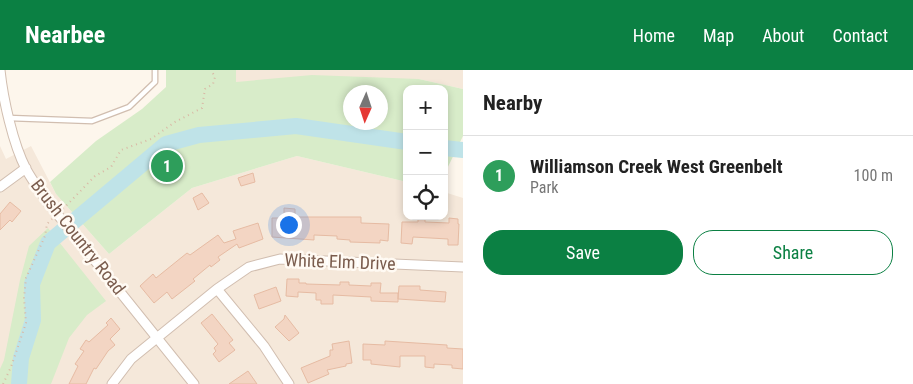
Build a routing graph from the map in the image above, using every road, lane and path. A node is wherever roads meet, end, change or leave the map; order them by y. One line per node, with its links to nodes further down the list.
1 (0, 70): 4 (street, Brush Country Road)
2 (155, 70): 4 (lane)
3 (211, 70): 7 (path)
4 (9, 118): 5 (street, Brush Country Road)
5 (26, 168): 6 (street); 11 (street, Brush Country Road, bridge)
6 (0, 187)
7 (59, 213)
8 (53, 219): 12 (path)
9 (463, 267): 10 (street, White Elm Drive)
10 (217, 289): 11 (street, White Elm Drive); 15 (street)
11 (157, 337): 13 (street, White Elm Drive); 14 (street, Brush Country Road)
12 (3, 384)
13 (112, 384)
14 (194, 384)
15 (289, 384)

